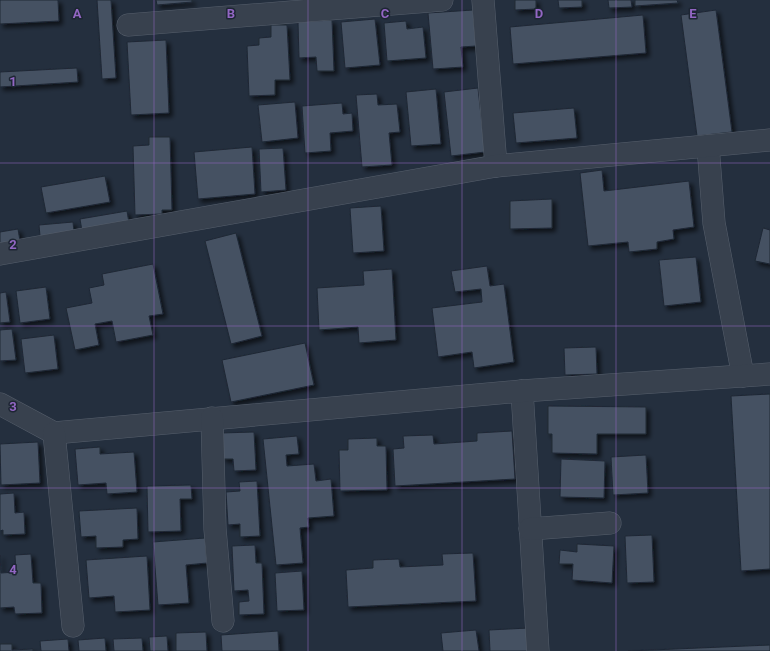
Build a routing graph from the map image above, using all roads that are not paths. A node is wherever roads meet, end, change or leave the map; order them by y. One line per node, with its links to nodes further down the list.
1 (442, 0): 3 (street)
2 (483, 0): 6 (street)
3 (128, 26)
4 (770, 140): 5 (street)
5 (708, 146): 6 (street); 9 (street)
6 (496, 166): 7 (street)
7 (0, 254)
8 (770, 374): 9 (street)
9 (743, 376): 10 (street)
10 (522, 391): 12 (street); 15 (street)
11 (0, 404): 13 (street)
12 (212, 418): 13 (street); 16 (street)
13 (54, 433): 17 (street)
14 (610, 524): 15 (street)
15 (530, 529): 18 (street)
16 (223, 621)
17 (73, 626)
18 (538, 651)

